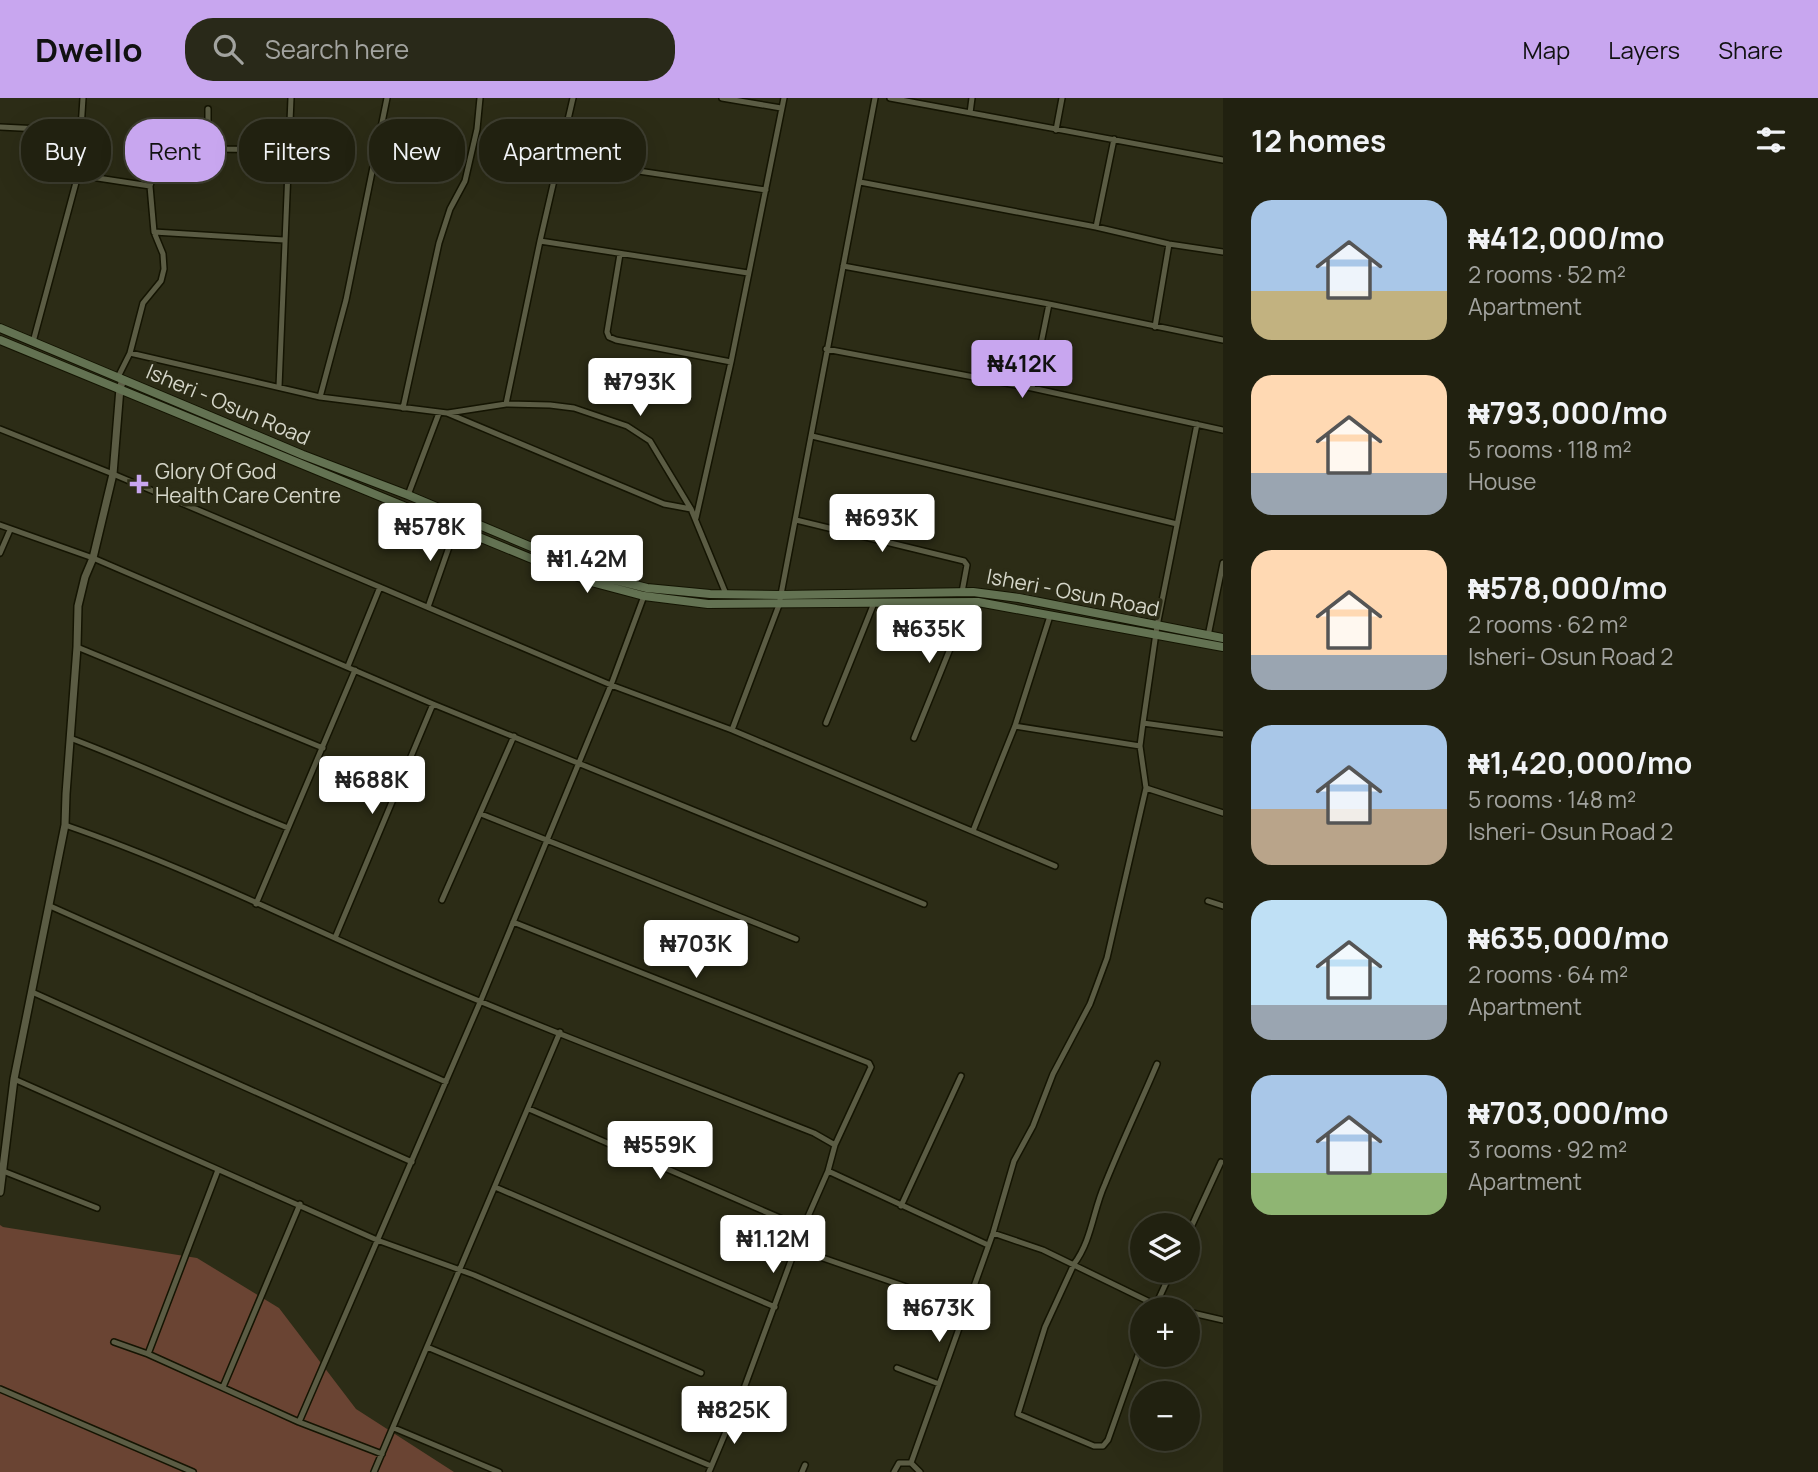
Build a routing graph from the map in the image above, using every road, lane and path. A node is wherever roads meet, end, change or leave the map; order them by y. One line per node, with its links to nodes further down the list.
1 (83, 98): 15 (street)
2 (291, 98): 16 (street)
3 (387, 98): 54 (street)
4 (480, 98): 56 (street)
5 (573, 98): 17 (street)
6 (722, 98): 12 (street)
7 (784, 98): 12 (street)
8 (875, 98): 30 (street)
9 (890, 98): 14 (street)
10 (972, 98): 14 (street)
11 (1062, 98): 20 (street)
12 (781, 108): 32 (street)
13 (208, 109): 22 (street)
14 (970, 113): 20 (street)
15 (82, 119)
16 (289, 119)
17 (568, 119)
18 (0, 127): 19 (street)
19 (21, 128)
20 (1056, 130): 21 (street)
21 (1114, 139): 23 (street); 33 (street)
22 (239, 149)
23 (1223, 160)
24 (646, 172): 32 (street)
25 (111, 180): 31 (street)
26 (76, 182): 47 (street)
27 (151, 182): 31 (street)
28 (286, 182): 35 (street)
29 (553, 182): 36 (street)
30 (860, 182): 33 (street); 40 (street)
31 (150, 186): 34 (street)
32 (766, 190): 41 (street)
33 (1096, 227): 37 (street)
34 (154, 232): 35 (street); 49 (street)
35 (284, 240): 52 (street)
36 (540, 241): 39 (street); 55 (street)
37 (1169, 244): 38 (street); 43 (street)
38 (1223, 252)
39 (620, 254): 41 (street); 50 (street)
40 (842, 266): 42 (street); 48 (street)
41 (748, 273): 50 (street)
42 (1049, 304): 43 (street); 53 (street)
43 (1155, 327): 46 (street)
44 (0, 328): 47 (main road, Isheri - Osun Road)
45 (0, 340): 51 (main road)
46 (1223, 340)
47 (33, 342): 51 (main road, Isheri - Osun Road)
48 (826, 349): 53 (street); 62 (street)
49 (130, 353): 51 (street); 52 (street)
50 (731, 362): 66 (street)
51 (120, 381): 63 (street); 64 (main road, Isheri - Osun Road); 70 (main road)
52 (279, 387): 54 (street)
53 (1032, 388): 59 (street)
54 (320, 397): 56 (street)
55 (506, 404): 58 (street); 65 (street)
56 (403, 408): 57 (street)
57 (439, 412): 58 (street); 64 (street)
58 (447, 413): 65 (street)
59 (1197, 424): 61 (street); 68 (street)
60 (0, 429): 63 (street)
61 (1223, 430)
62 (811, 436): 67 (street); 68 (street)
63 (113, 474): 73 (street); 75 (street)
64 (408, 495): 77 (main road, Isheri - Osun Road)
65 (691, 509): 66 (street)
66 (696, 518): 77 (street)
67 (796, 520): 76 (street); 78 (street)
68 (1177, 524): 85 (street)
69 (0, 525): 71 (street)
70 (456, 527): 79 (main road); 83 (street)
71 (10, 530): 72 (street); 73 (street)
72 (0, 553)
73 (93, 558): 88 (street); 90 (street)
74 (1223, 563): 86 (street)
75 (380, 587): 83 (street); 90 (street)
76 (962, 592): 78 (main road, Isheri - Osun Road); 85 (main road, Isheri - Osun Road)
77 (726, 594): 78 (main road, Isheri - Osun Road)
78 (781, 595): 82 (street)
79 (645, 596): 82 (main road); 92 (street)
80 (969, 602): 81 (main road); 84 (main road); 101 (street)
81 (874, 603): 82 (main road); 94 (street)
82 (779, 605): 97 (street)
83 (428, 607): 92 (street)
84 (1050, 616): 85 (main road); 96 (street)
85 (1157, 630): 86 (main road, Isheri - Osun Road); 89 (main road); 95 (street)
86 (1208, 636): 87 (main road, Isheri - Osun Road)
87 (1223, 638)
88 (77, 647): 100 (street); 103 (street)
89 (1223, 647)
90 (348, 666): 91 (street)
91 (355, 670): 93 (street); 103 (street)
92 (611, 685): 97 (street); 104 (street)
93 (433, 704): 99 (street); 120 (street)
94 (826, 723)
95 (1143, 723): 98 (street); 102 (street)
96 (1015, 726): 102 (street); 110 (street)
97 (732, 730): 110 (street)
98 (1223, 734)
99 (514, 736): 104 (street); 107 (street)
100 (70, 738): 108 (street); 109 (street)
101 (914, 738)
102 (1140, 746): 105 (street)
103 (323, 748): 109 (street)
104 (579, 762): 111 (street); 116 (street)
105 (1146, 788): 106 (street); 143 (street)
106 (1223, 813)
107 (481, 814): 111 (street); 113 (street)
108 (65, 825): 115 (street); 117 (street)
109 (288, 828): 115 (street)
110 (973, 831): 112 (street)
111 (547, 841): 119 (street); 121 (street)
112 (1055, 866)
113 (442, 900)
114 (1208, 901): 118 (street)
115 (256, 904): 120 (street)
116 (924, 904)
117 (50, 906): 122 (street); 128 (street)
118 (1223, 906)
119 (513, 922): 123 (street); 130 (street)
120 (335, 938): 123 (street)
121 (796, 939)
122 (32, 992): 127 (street); 131 (street)
123 (481, 1000): 124 (street); 128 (street)
124 (560, 1032): 129 (street); 130 (street)
125 (1157, 1064): 147 (street)
126 (961, 1076): 139 (street)
127 (14, 1079): 133 (street); 134 (street)
128 (446, 1082): 131 (street)
129 (529, 1109): 136 (street); 142 (street)
130 (835, 1145): 135 (street)
131 (412, 1162): 144 (street)
132 (1221, 1162): 141 (street)
133 (218, 1170): 138 (street); 156 (street)
134 (3, 1171): 137 (street); 140 (street)
135 (828, 1171): 139 (street); 142 (street)
136 (495, 1187): 148 (street); 150 (street)
137 (0, 1192)
138 (300, 1204): 144 (street); 161 (street)
139 (901, 1206): 145 (street)
140 (97, 1208)
141 (1198, 1213)
142 (803, 1228): 146 (street)
143 (993, 1233): 145 (street); 147 (street)
144 (377, 1240): 148 (street); 163 (street)
145 (988, 1245): 151 (street)
146 (797, 1249): 150 (street); 151 (street)
147 (1074, 1264): 149 (street); 157 (street)
148 (460, 1270): 155 (street); 159 (street)
149 (1136, 1297)
150 (775, 1307): 168 (street)
151 (967, 1308): 160 (street)
152 (1200, 1315): 153 (street)
153 (1223, 1320)
154 (114, 1342): 156 (street)
155 (428, 1347): 164 (street); 168 (street)
156 (148, 1354): 161 (street)
157 (1134, 1367)
158 (898, 1368): 160 (street)
159 (701, 1373)
160 (939, 1384): 166 (street)
161 (223, 1387): 163 (street)
162 (0, 1390): 169 (street)
163 (299, 1422): 165 (street)
164 (394, 1428): 165 (street); 171 (street)
165 (382, 1454): 170 (street)
166 (911, 1463): 173 (street); 174 (street)
167 (806, 1465): 172 (street)
168 (710, 1469)
169 (193, 1472)
170 (374, 1472)
171 (499, 1472)
172 (802, 1472)
173 (894, 1472)
174 (920, 1472)

